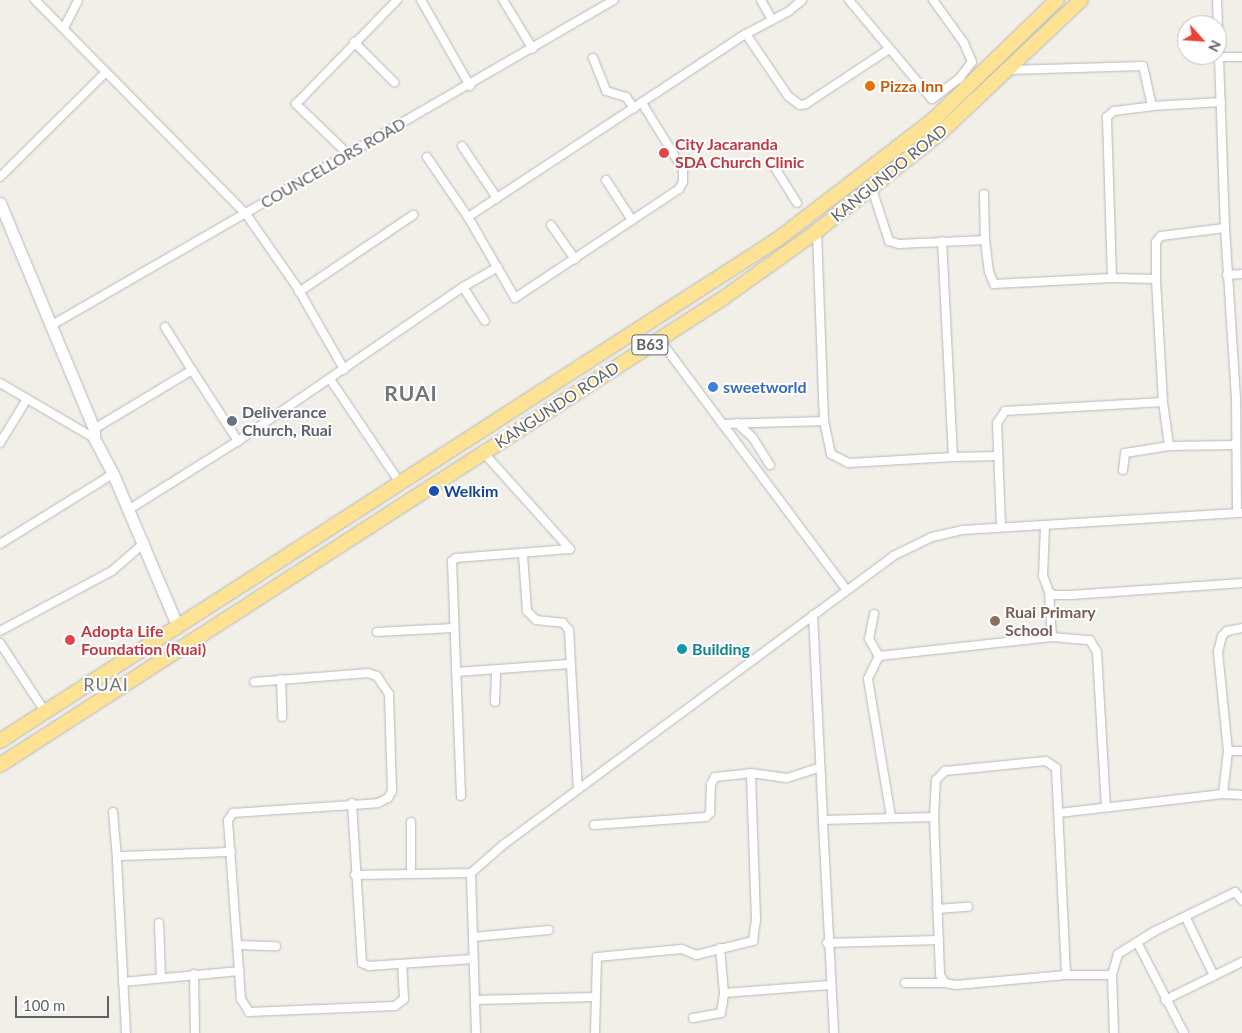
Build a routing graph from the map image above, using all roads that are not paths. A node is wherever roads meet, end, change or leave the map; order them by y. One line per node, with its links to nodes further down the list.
1 (35, 0): 16 (street)
2 (78, 0): 16 (street)
3 (397, 0): 19 (street)
4 (421, 0): 32 (street)
5 (503, 0): 21 (street)
6 (614, 0): 21 (street, COUNCELLORS ROAD)
7 (761, 0): 15 (street)
8 (802, 0): 15 (street)
9 (849, 0): 22 (street)
10 (1057, 0): 18 (highway, KANGUNDO ROAD / B63)
11 (1080, 0): 20 (highway, KANGUNDO ROAD / B63)
12 (1217, 0): 14 (street)
13 (936, 1): 26 (street)
14 (1218, 15)
15 (772, 20): 17 (street)
16 (64, 28): 29 (street)
17 (746, 34): 22 (street); 35 (street)
18 (1022, 37): 20 (highway); 30 (highway, KANGUNDO ROAD / B63)
19 (354, 42): 31 (street); 42 (street)
20 (1034, 46): 28 (highway, KANGUNDO ROAD / B63)
21 (533, 49): 32 (street, COUNCELLORS ROAD)
22 (889, 49): 26 (street)
23 (1242, 57): 25 (street)
24 (593, 58): 38 (street)
25 (1227, 58)
26 (972, 62): 30 (street)
27 (1220, 65): 34 (street)
28 (1010, 70): 36 (highway, KANGUNDO ROAD / B63); 37 (street)
29 (105, 73): 45 (street); 52 (street)
30 (983, 73): 33 (highway, KANGUNDO ROAD / B63)
31 (394, 82)
32 (470, 86): 42 (street, COUNCELLORS ROAD)
33 (962, 93): 36 (highway); 39 (highway, KANGUNDO ROAD / B63)
34 (1221, 102): 37 (street); 57 (street)
35 (642, 103): 38 (street); 55 (street)
36 (972, 106): 40 (highway, KANGUNDO ROAD / B63)
37 (1152, 106): 65 (street)
38 (634, 108): 49 (street)
39 (932, 121): 40 (highway); 107 (highway, KANGUNDO ROAD / B63)
40 (942, 132): 47 (highway, KANGUNDO ROAD / B63)
41 (462, 146): 49 (street)
42 (349, 155): 52 (street, COUNCELLORS ROAD)
43 (427, 157): 54 (street)
44 (772, 164): 51 (street)
45 (0, 177)
46 (606, 180): 55 (street)
47 (872, 189): 58 (highway, KANGUNDO ROAD / B63); 60 (street)
48 (984, 194): 59 (street)
49 (497, 198): 54 (street)
50 (0, 203): 70 (street)
51 (796, 203)
52 (246, 214): 68 (street); 70 (street, COUNCELLORS ROAD)
53 (413, 215): 68 (street)
54 (468, 217): 62 (street)
55 (632, 220): 61 (street)
56 (551, 225): 61 (street)
57 (1224, 228): 64 (street); 66 (street)
58 (817, 231): 72 (highway, KANGUNDO ROAD / B63); 80 (street)
59 (985, 240): 60 (street); 65 (street)
60 (942, 241): 90 (street)
61 (575, 259): 62 (street)
62 (498, 267): 67 (street)
63 (1242, 274): 64 (street)
64 (1227, 275): 77 (street)
65 (1112, 278): 66 (street)
66 (1156, 279): 79 (street)
67 (463, 287): 69 (street); 74 (street)
68 (299, 292): 74 (street)
69 (485, 321)
70 (52, 325): 83 (street)
71 (165, 327): 73 (street)
72 (659, 339): 82 (street); 88 (highway, KANGUNDO ROAD / B63)
73 (192, 370): 83 (street); 84 (street)
74 (344, 370): 75 (street)
75 (330, 379): 84 (street); 94 (street)
76 (0, 383): 78 (street)
77 (1239, 398): 86 (street)
78 (27, 399): 83 (street); 85 (street)
79 (1163, 402): 87 (street); 89 (street)
80 (824, 421): 81 (street); 90 (street)
81 (736, 423): 82 (street); 91 (street)
82 (722, 424): 103 (street)
83 (94, 434): 93 (street)
84 (238, 441): 95 (street)
85 (0, 443)
86 (1236, 445): 87 (street); 96 (street)
87 (1169, 446): 92 (street)
88 (483, 452): 101 (street); 126 (highway, KANGUNDO ROAD / B63)
89 (998, 456): 90 (street); 98 (street)
90 (953, 457)
91 (770, 465)
92 (1123, 470)
93 (114, 474): 95 (street); 100 (street)
94 (396, 477)
95 (128, 510): 99 (street)
96 (1240, 513): 97 (street)
97 (1045, 525): 98 (street); 104 (street)
98 (1002, 526): 103 (street)
99 (144, 543): 107 (street); 110 (street)
100 (0, 544)
101 (523, 555): 108 (street); 115 (street)
102 (1242, 583): 104 (street)
103 (845, 588): 106 (street)
104 (1049, 592): 112 (street)
105 (874, 614): 114 (street)
106 (813, 615): 127 (street); 129 (street)
107 (178, 627): 121 (highway, KANGUNDO ROAD / B63)
108 (453, 628): 111 (street); 117 (street)
109 (1242, 628): 124 (street)
110 (0, 631)
111 (378, 632)
112 (1052, 637): 114 (street); 134 (street)
113 (0, 643): 121 (street)
114 (879, 656): 137 (street)
115 (570, 664): 116 (street); 129 (street)
116 (496, 670): 117 (street); 120 (street)
117 (456, 672): 131 (street)
118 (281, 680): 119 (street); 122 (street); 133 (street)
119 (254, 682)
120 (496, 702)
121 (46, 713): 123 (highway, KANGUNDO ROAD / B63)
122 (282, 717)
123 (0, 741)
124 (1228, 751): 125 (street); 130 (street)
125 (1242, 751)
126 (0, 765)
127 (820, 767): 128 (street); 139 (street)
128 (751, 773): 141 (street); 159 (street)
129 (578, 789): 144 (street)
130 (1223, 794): 132 (street); 134 (street)
131 (461, 796)
132 (1242, 796)
133 (352, 803): 142 (street); 146 (street)
134 (1106, 806): 136 (street)
135 (113, 812): 143 (street)
136 (1059, 813): 138 (street); 165 (street)
137 (891, 817): 138 (street); 139 (street)
138 (934, 817): 149 (street)
139 (823, 820): 156 (street)
140 (411, 822): 145 (street)
141 (594, 825)
142 (231, 852): 143 (street); 157 (street)
143 (117, 859): 169 (street)
144 (471, 873): 145 (street); 153 (street)
145 (411, 874): 146 (street)
146 (355, 875): 162 (street)
147 (1242, 900): 150 (street)
148 (968, 907): 149 (street)
149 (937, 909): 154 (street)
150 (1186, 918): 155 (street); 168 (street)
151 (159, 923): 167 (street)
152 (549, 930): 153 (street)
153 (473, 937): 160 (street)
154 (938, 940): 156 (street); 170 (street)
155 (1137, 942): 166 (street); 176 (street)
156 (827, 944): 172 (street)
157 (238, 945): 158 (street); 163 (street)
158 (276, 946)
159 (720, 948): 173 (street); 174 (street)
160 (473, 959): 162 (street); 175 (street)
161 (1242, 962): 168 (street)
162 (402, 964): 163 (street)
163 (239, 971): 164 (street)
164 (194, 974): 167 (street); 179 (street)
165 (1066, 975): 166 (street); 170 (street)
166 (1112, 975): 183 (street)
167 (161, 976): 169 (street)
168 (1214, 976): 176 (street)
169 (123, 982): 178 (street)
170 (945, 982): 171 (street)
171 (905, 983)
172 (830, 985): 173 (street); 182 (street)
173 (724, 993): 177 (street)
174 (594, 998): 175 (street); 181 (street)
175 (476, 1000): 180 (street)
176 (1165, 1000): 184 (street)
177 (693, 1018)
178 (126, 1033)
179 (195, 1033)
180 (476, 1033)
181 (594, 1033)
182 (834, 1033)
183 (1114, 1033)
184 (1184, 1033)

